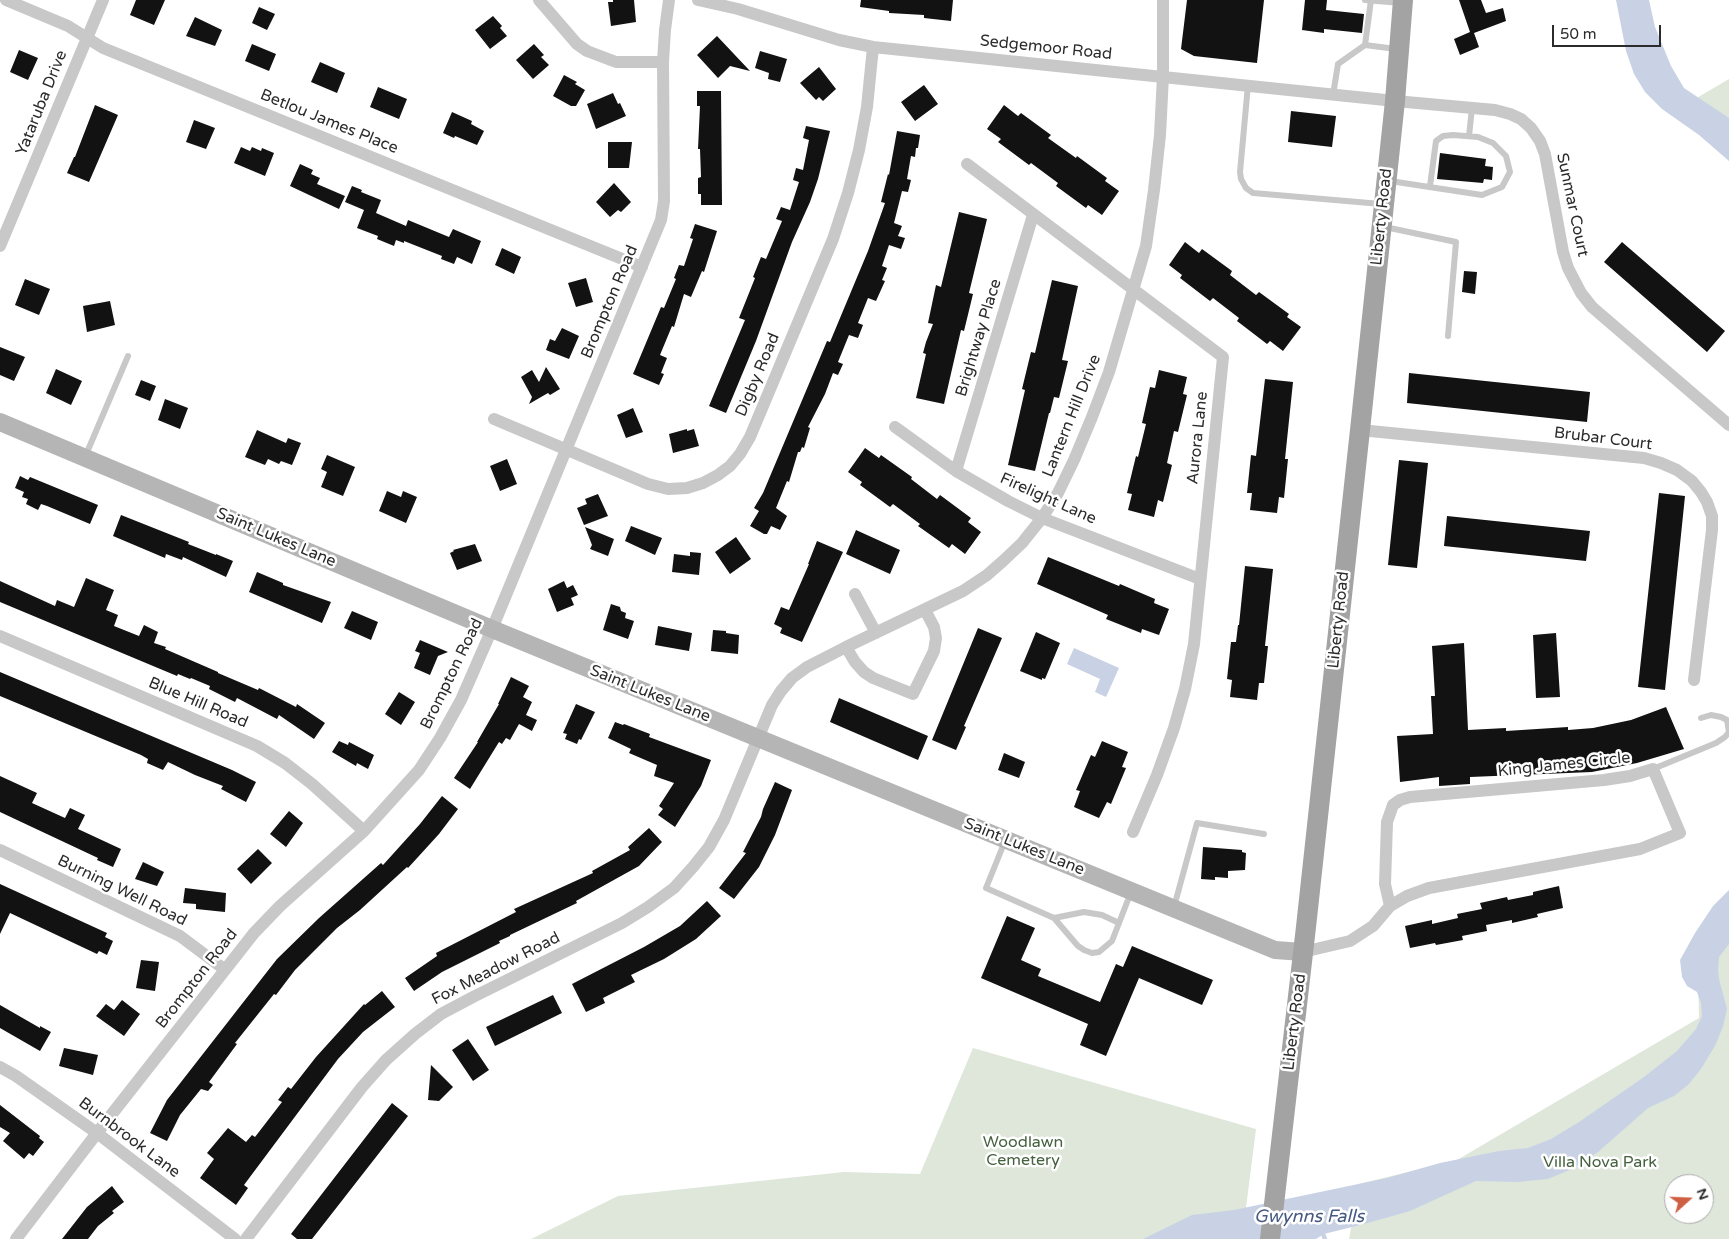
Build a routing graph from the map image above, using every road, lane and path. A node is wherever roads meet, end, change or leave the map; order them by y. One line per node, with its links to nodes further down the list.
1 (6, 0): 10 (street, Betlou James Place)
2 (102, 0): 10 (street, Yataruba Drive)
3 (539, 0): 14 (street)
4 (669, 0): 14 (street, Brompton Road)
5 (698, 0): 12 (street, Sedgemoor Road)
6 (1163, 0): 15 (street, Lantern Hill Drive)
7 (1365, 0): 8 (lane)
8 (1371, 0): 9 (lane); 11 (lane)
9 (1403, 1): 13 (main road, Liberty Road)
10 (87, 38): 26 (street, Yataruba Drive); 29 (street, Betlou James Place)
11 (1365, 45): 13 (lane); 17 (lane)
12 (873, 47): 15 (street, Sedgemoor Road); 38 (street, Digby Road)
13 (1399, 50): 18 (main road, Liberty Road)
14 (664, 62): 29 (street, Brompton Road)
15 (1163, 76): 16 (street, Sedgemoor Road); 30 (street, Lantern Hill Drive)
16 (1248, 85): 17 (street, Sedgemoor Road); 24 (lane)
17 (1333, 95): 18 (street, Sedgemoor Road)
18 (1395, 101): 19 (street, Sunmar Court); 22 (main road, Liberty Road)
19 (1472, 108): 20 (lane); 35 (street, Sunmar Court)
20 (1469, 136): 23 (lane); 23 (lane)
21 (967, 164): 25 (street, Aurora Lane)
22 (1386, 180): 23 (lane); 24 (main road, Liberty Road)
23 (1430, 186)
24 (1384, 205): 27 (main road, Liberty Road)
25 (1033, 215): 30 (street, Aurora Lane); 40 (street, Brightway Place)
26 (6, 217): 28 (street, Yataruba Drive)
27 (1381, 226): 31 (lane); 37 (main road, Liberty Road)
28 (0, 246)
29 (642, 266): 38 (street, Brompton Road)
30 (1134, 290): 41 (street, Lantern Hill Drive); 42 (street, Aurora Lane)
31 (1448, 336)
32 (128, 356): 39 (lane)
33 (494, 419): 38 (street, Digby Road)
34 (0, 422): 39 (street, Saint Lukes Lane)
35 (1729, 425)
36 (895, 427): 40 (street, Firelight Lane)
37 (1360, 430): 49 (street, Brubar Court); 63 (main road, Liberty Road)
38 (565, 450): 45 (street, Brompton Road)
39 (85, 458): 45 (street, Saint Lukes Lane)
40 (956, 471): 41 (street, Firelight Lane)
41 (1042, 518): 42 (street, Firelight Lane); 44 (street, Lantern Hill Drive)
42 (1200, 579): 54 (street, Aurora Lane)
43 (855, 594): 46 (street)
44 (925, 610): 46 (street, Lantern Hill Drive); 48 (street)
45 (492, 630): 51 (street, Saint Lukes Lane); 53 (street, Brompton Road)
46 (876, 633): 48 (street, Lantern Hill Drive)
47 (0, 636): 53 (street, Blue Hill Road)
48 (846, 647): 51 (street, Lantern Hill Drive)
49 (1694, 680)
50 (1701, 718): 52 (lane)
51 (757, 738): 56 (street, Saint Lukes Lane); 69 (street, Fox Meadow Road)
52 (1653, 769): 59 (street, King James Circle); 59 (street, King James Circle)
53 (364, 831): 64 (street, Brompton Road)
54 (1133, 832)
55 (1264, 834): 60 (lane)
56 (1005, 840): 58 (street, Saint Lukes Lane); 61 (lane)
57 (0, 850): 64 (street, Burning Well Road)
58 (1131, 891): 60 (street, Saint Lukes Lane); 62 (lane)
59 (1390, 906): 63 (street, King James Circle)
60 (1174, 908): 63 (street, Saint Lukes Lane)
61 (1054, 918): 62 (lane); 62 (lane)
62 (1119, 924)
63 (1304, 952): 70 (main road, Liberty Road)
64 (224, 969): 66 (street, Brompton Road)
65 (0, 1067): 66 (street, Burnbrook Lane)
66 (97, 1133): 67 (street, Brompton Road); 68 (street, Burnbrook Lane)
67 (16, 1239)
68 (236, 1239)
69 (246, 1239)
70 (1270, 1239)

